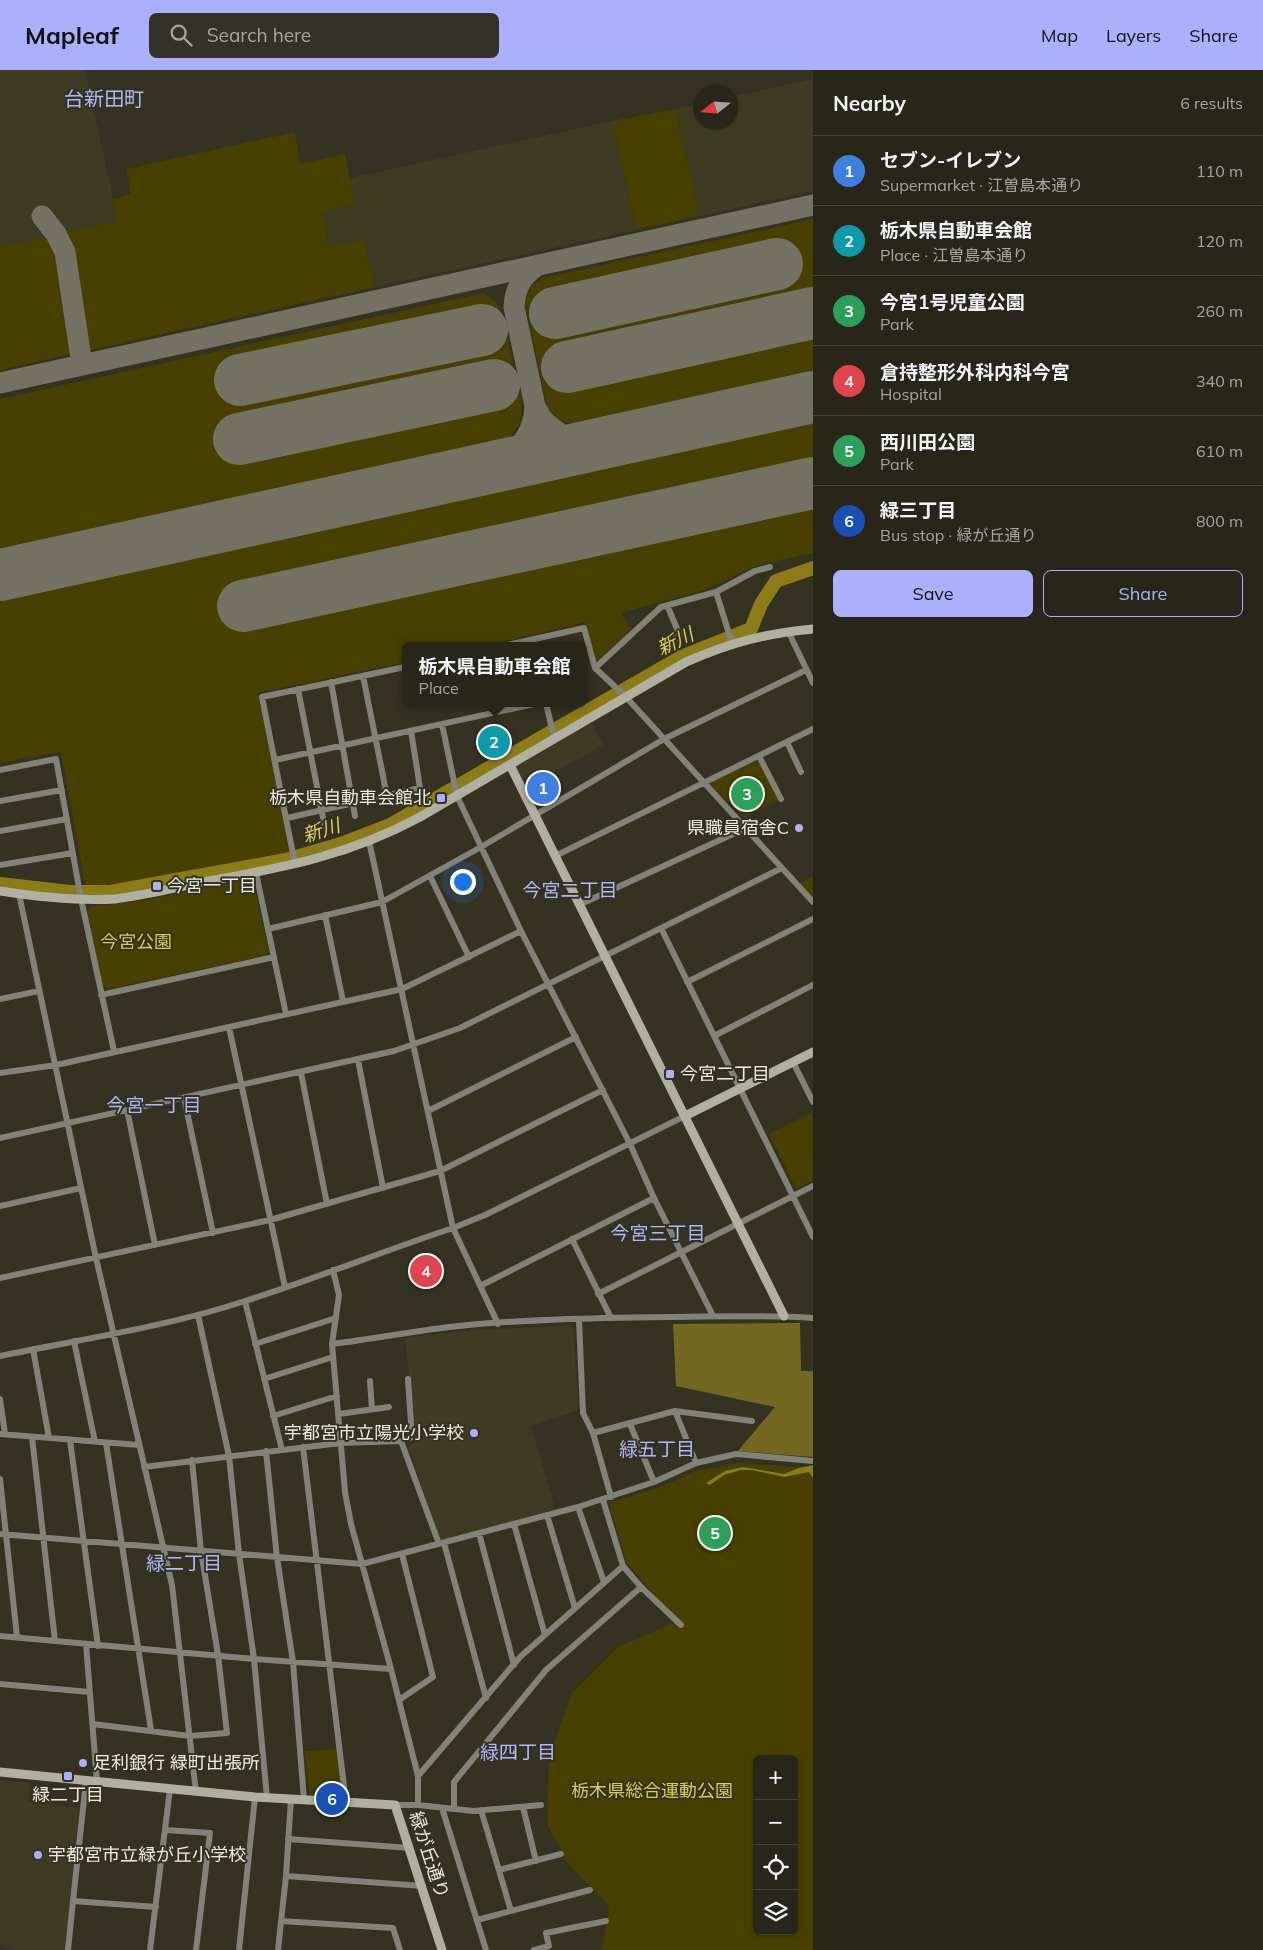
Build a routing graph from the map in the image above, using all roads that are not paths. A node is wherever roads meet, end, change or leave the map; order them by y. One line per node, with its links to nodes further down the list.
1 (770, 566): 2 (street)
2 (716, 592): 3 (street); 8 (street)
3 (667, 605): 6 (street); 10 (street)
4 (813, 629): 5 (street)
5 (788, 631): 8 (street); 11 (street)
6 (670, 641)
7 (536, 642): 10 (street)
8 (732, 643): 16 (street)
9 (402, 668): 12 (street)
10 (595, 668): 16 (street)
11 (806, 670): 14 (street); 24 (street)
12 (363, 676): 13 (street); 23 (street)
13 (331, 682): 15 (street); 26 (street)
14 (813, 683)
15 (298, 689): 27 (street); 29 (street)
16 (625, 696): 22 (street); 24 (street)
17 (521, 707): 19 (street)
18 (547, 707): 22 (street)
19 (442, 724): 20 (street); 36 (street)
20 (411, 731): 23 (street); 35 (street)
21 (812, 731): 25 (street)
22 (557, 737): 30 (street)
23 (376, 738): 26 (street); 35 (street)
24 (664, 739): 33 (street); 41 (street)
25 (787, 742): 28 (street); 32 (street)
26 (342, 746): 27 (street); 39 (street)
27 (310, 753): 29 (street); 40 (street)
28 (759, 756): 33 (street); 37 (street)
29 (276, 760): 43 (street)
30 (510, 765): 36 (street); 41 (street)
31 (0, 770): 34 (street)
32 (801, 772)
33 (703, 783): 46 (street); 51 (street)
34 (62, 790): 38 (street); 44 (street)
35 (387, 796): 39 (street)
36 (457, 796): 48 (street); 49 (street)
37 (781, 799)
38 (0, 801)
39 (353, 803): 40 (street); 42 (street)
40 (321, 810): 43 (street); 45 (street)
41 (535, 814): 49 (street); 51 (street)
42 (355, 816)
43 (287, 818): 52 (street)
44 (66, 819): 47 (street); 50 (street)
45 (325, 828)
46 (746, 828): 54 (street); 62 (street)
47 (0, 831)
48 (369, 841): 52 (street); 60 (street)
49 (481, 847): 56 (street); 67 (street)
50 (73, 853): 53 (street); 59 (street)
51 (555, 856): 62 (street)
52 (296, 864): 55 (street)
53 (0, 866)
54 (782, 868): 61 (street); 65 (street)
55 (256, 873): 59 (street); 66 (street)
56 (430, 876): 60 (street); 70 (street)
57 (0, 891): 58 (street)
58 (18, 894): 59 (street); 75 (street)
59 (81, 899): 76 (street)
60 (382, 902): 63 (street); 74 (street)
61 (813, 902)
62 (579, 905): 68 (street)
63 (324, 916): 66 (street); 78 (street)
64 (813, 919): 71 (street)
65 (661, 928): 68 (street); 71 (street)
66 (268, 929): 69 (street)
67 (521, 931): 70 (street); 72 (street)
68 (604, 956): 72 (street); 98 (street)
69 (274, 957): 76 (street); 79 (street)
70 (469, 957): 74 (street)
71 (687, 982): 81 (street)
72 (548, 984): 82 (street); 83 (street)
73 (813, 985): 81 (street)
74 (402, 989): 78 (street); 83 (street)
75 (39, 991): 77 (street); 88 (street)
76 (101, 995): 84 (street)
77 (0, 999)
78 (343, 1001): 79 (street)
79 (286, 1014): 80 (street)
80 (229, 1027): 84 (street); 91 (street)
81 (714, 1036): 92 (street)
82 (576, 1038): 93 (street); 97 (street)
83 (413, 1046): 86 (street); 97 (street)
84 (114, 1051): 88 (street)
85 (813, 1052): 87 (street)
86 (358, 1060): 90 (street); 105 (street)
87 (793, 1062): 92 (street); 95 (street)
88 (56, 1065): 89 (street); 99 (street)
89 (0, 1073)
90 (301, 1073): 91 (street); 108 (street)
91 (241, 1086): 94 (street); 110 (street)
92 (740, 1089): 98 (street); 106 (street)
93 (603, 1090): 101 (street); 102 (street)
94 (184, 1098): 96 (street); 113 (street)
95 (813, 1102)
96 (127, 1110): 99 (street); 116 (street)
97 (428, 1111): 102 (street)
98 (685, 1116): 101 (street); 111 (street)
99 (67, 1122): 100 (street); 104 (street)
100 (0, 1138)
101 (630, 1144): 107 (street); 112 (street)
102 (440, 1171): 105 (street); 112 (street)
103 (813, 1186): 106 (street)
104 (81, 1188): 109 (street); 118 (street)
105 (382, 1188): 108 (street)
106 (793, 1196): 111 (street); 114 (street)
107 (654, 1198): 115 (street); 117 (street)
108 (327, 1204): 110 (street)
109 (0, 1206)
110 (270, 1220): 113 (street); 122 (street)
111 (738, 1222): 117 (street); 127 (street)
112 (453, 1228): 119 (street); 121 (street)
113 (214, 1233): 116 (street)
114 (813, 1237)
115 (572, 1239): 121 (street); 123 (street)
116 (155, 1245): 118 (street)
117 (681, 1252): 123 (street); 126 (street)
118 (96, 1258): 120 (street); 133 (street)
119 (333, 1270): 122 (street); 128 (street)
120 (0, 1278)
121 (480, 1286): 132 (street)
122 (284, 1287): 124 (street)
123 (598, 1294): 129 (street)
124 (245, 1301): 125 (street); 135 (street)
125 (198, 1315): 133 (street); 165 (street)
126 (713, 1316): 127 (street); 129 (street)
127 (784, 1316): 130 (street)
128 (336, 1318): 135 (street); 136 (street)
129 (611, 1318): 131 (street)
130 (813, 1318)
131 (579, 1320): 132 (street); 152 (street)
132 (498, 1324): 136 (street)
133 (113, 1334): 134 (street); 161 (street)
134 (74, 1341): 137 (street); 158 (street)
135 (255, 1344): 140 (street)
136 (332, 1344): 139 (street)
137 (34, 1349): 138 (street); 155 (street)
138 (0, 1356)
139 (333, 1357): 140 (street); 143 (street)
140 (264, 1379): 149 (street)
141 (408, 1379): 157 (street)
142 (370, 1381): 146 (street)
143 (337, 1396): 148 (street); 149 (street)
144 (0, 1399): 153 (street)
145 (389, 1407): 146 (street)
146 (372, 1409): 148 (street)
147 (674, 1411): 150 (street); 151 (street); 168 (street)
148 (339, 1414): 160 (street)
149 (273, 1416): 163 (street)
150 (752, 1421)
151 (630, 1424): 152 (street); 171 (street)
152 (593, 1433): 172 (street)
153 (2, 1434): 154 (street)
154 (32, 1437): 155 (street); 179 (street)
155 (49, 1438): 156 (street)
156 (70, 1440): 158 (street); 180 (street)
157 (401, 1441): 160 (street); 181 (street)
158 (95, 1442): 159 (street)
159 (106, 1443): 161 (street); 182 (street)
160 (340, 1443): 162 (street); 189 (street)
161 (138, 1445): 169 (street)
162 (304, 1447): 163 (street); 188 (street)
163 (282, 1450): 164 (street)
164 (266, 1451): 165 (street); 187 (street)
165 (229, 1456): 166 (street); 185 (street)
166 (192, 1460): 169 (street); 184 (street)
167 (813, 1460): 168 (street)
168 (696, 1463): 171 (street)
169 (144, 1466): 183 (street)
170 (0, 1479): 178 (street)
171 (654, 1482): 172 (street)
172 (611, 1497): 173 (street)
173 (603, 1500): 174 (street); 190 (street)
174 (578, 1507): 175 (street); 191 (street)
175 (547, 1515): 176 (street); 193 (street)
176 (514, 1524): 177 (street); 195 (street)
177 (480, 1533): 181 (street); 207 (street)
178 (3, 1534): 179 (street); 197 (street)
179 (45, 1538): 180 (street); 198 (street)
180 (84, 1541): 182 (street); 200 (street)
181 (441, 1543): 186 (street); 211 (street)
182 (121, 1544): 183 (street); 201 (street)
183 (162, 1548): 184 (street); 202 (street)
184 (200, 1551): 185 (street); 203 (street)
185 (239, 1554): 187 (street); 204 (street)
186 (402, 1554): 189 (street); 212 (street)
187 (277, 1558): 188 (street); 205 (street)
188 (317, 1561): 189 (street); 206 (street)
189 (362, 1564): 208 (street)
190 (623, 1566): 191 (street); 192 (street)
191 (604, 1582): 193 (street)
192 (641, 1587): 194 (street); 232 (street)
193 (575, 1608): 195 (street)
194 (682, 1625)
195 (545, 1635): 207 (street)
196 (0, 1636): 197 (street)
197 (17, 1637): 198 (street)
198 (55, 1641): 199 (street)
199 (86, 1644): 200 (street); 210 (street)
200 (98, 1646): 201 (street)
201 (139, 1649): 202 (street); 214 (street)
202 (179, 1652): 203 (street); 215 (street)
203 (218, 1655): 204 (street); 215 (street)
204 (254, 1659): 205 (street); 223 (street)
205 (293, 1662): 206 (street); 225 (street)
206 (330, 1665): 208 (street); 226 (street)
207 (514, 1665): 211 (street)
208 (391, 1669): 212 (street)
209 (0, 1684): 210 (street)
210 (90, 1692): 213 (street)
211 (486, 1698): 217 (street)
212 (399, 1700): 217 (street)
213 (93, 1724): 214 (street); 219 (street)
214 (151, 1730): 215 (street)
215 (190, 1736): 221 (street)
216 (0, 1772): 218 (street, 緑が丘通り)
217 (418, 1776): 228 (street)
218 (86, 1781): 219 (street, 緑が丘通り); 243 (street)
219 (96, 1782): 220 (street, 緑が丘通り)
220 (170, 1789): 221 (street, 緑が丘通り); 234 (street)
221 (196, 1792): 222 (street, 緑が丘通り)
222 (255, 1797): 223 (street, 緑が丘通り); 252 (street)
223 (267, 1798): 224 (street, 緑が丘通り)
224 (291, 1799): 225 (street, 緑が丘通り); 235 (street)
225 (304, 1800): 226 (street, 緑が丘通り)
226 (346, 1803): 227 (street, 緑が丘通り)
227 (395, 1804): 228 (street); 236 (street, 緑が丘通り)
228 (418, 1805): 231 (street)
229 (541, 1805): 230 (street)
230 (523, 1806): 233 (street); 238 (street)
231 (442, 1808): 232 (street); 246 (street)
232 (454, 1810): 233 (street)
233 (481, 1810): 239 (street)
234 (166, 1830): 244 (street); 251 (street)
235 (288, 1839): 236 (street); 240 (street)
236 (410, 1848): 241 (street, 緑が丘通り)
237 (561, 1854): 238 (street)
238 (536, 1861): 239 (street)
239 (499, 1870): 245 (street)
240 (286, 1876): 241 (street); 247 (street)
241 (423, 1886): 255 (street, 緑が丘通り)
242 (590, 1890): 245 (street)
243 (73, 1901): 244 (street); 249 (street)
244 (156, 1908): 250 (street)
245 (511, 1911): 246 (street)
246 (477, 1920): 256 (street)
247 (282, 1921): 253 (street); 254 (street)
248 (606, 1921): 257 (street)
249 (68, 1950)
250 (150, 1950)
251 (196, 1950)
252 (239, 1950)
253 (278, 1950)
254 (400, 1950)
255 (442, 1950)
256 (486, 1950)
257 (534, 1950)

